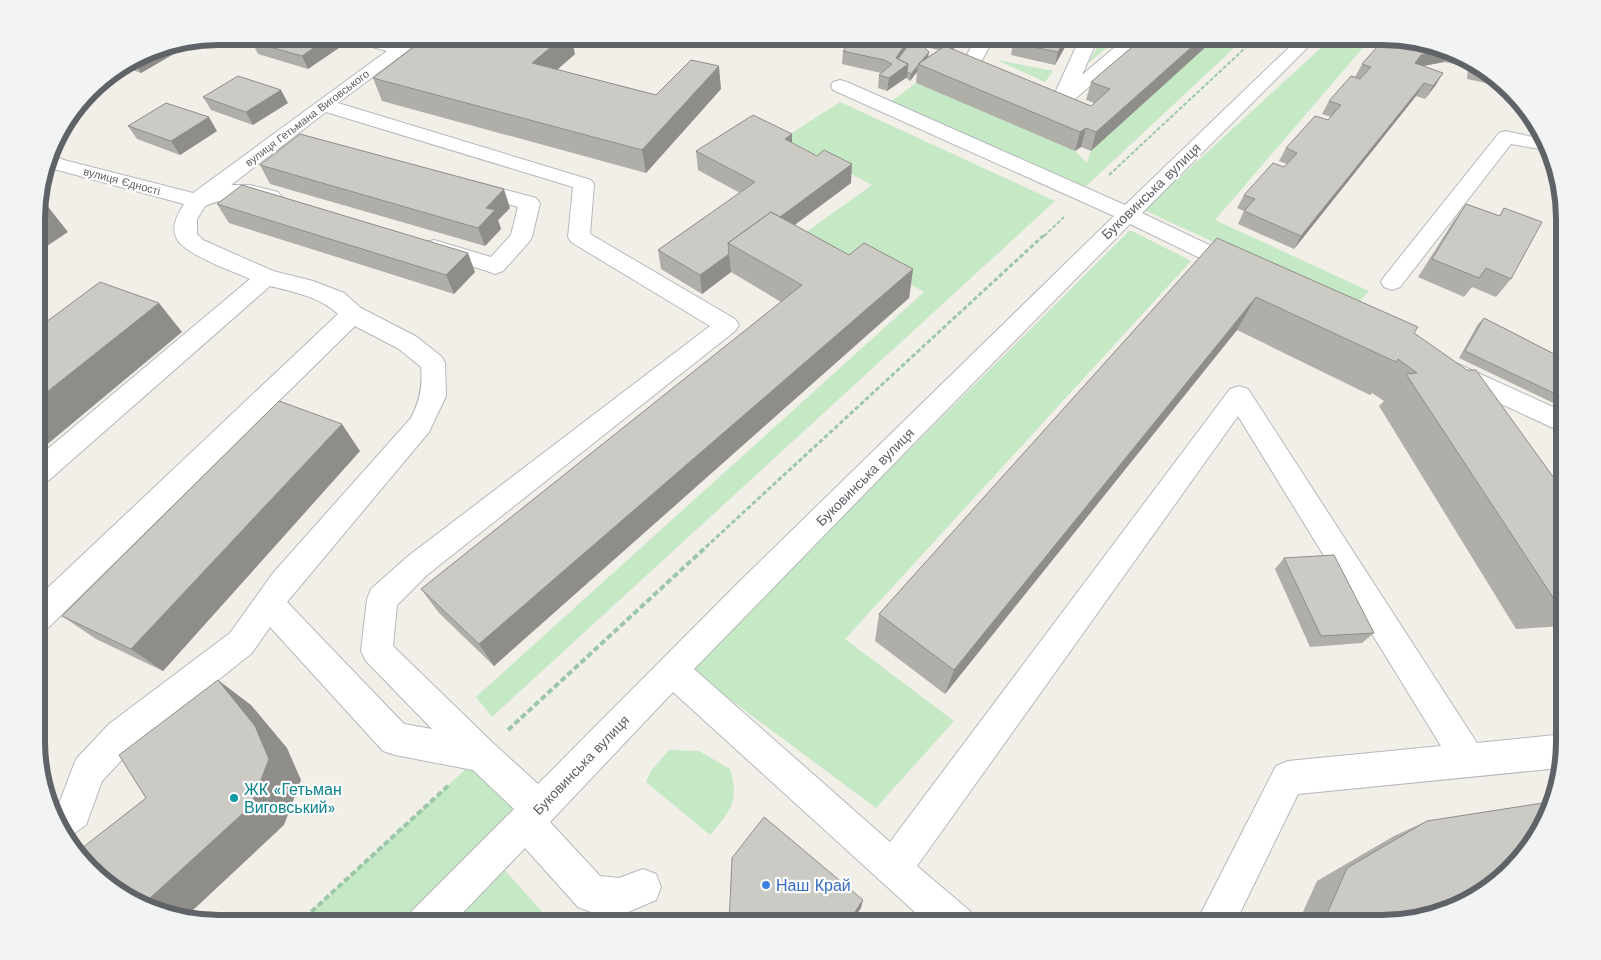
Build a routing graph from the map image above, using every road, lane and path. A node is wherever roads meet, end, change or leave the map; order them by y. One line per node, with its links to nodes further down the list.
1 (386, 45): 8 (street)
2 (407, 45): 8 (street, вулиця Гетьмана Виговського)
3 (981, 45): 10 (street)
4 (1086, 45): 10 (street)
5 (1128, 45): 10 (street)
6 (1248, 45): 15 (path)
7 (1302, 45): 18 (street, Буковинська вулиця)
8 (401, 49): 11 (street, вулиця Гетьмана Виговського)
9 (840, 86): 15 (street)
10 (1060, 102)
11 (323, 105): 16 (street, вулиця Гетьмана Виговського); 31 (street)
12 (1539, 144): 22 (street)
13 (54, 162): 16 (street, вулиця Єдності)
14 (455, 182): 19 (street)
15 (1087, 196): 18 (street); 31 (path)
16 (197, 201): 17 (street); 20 (street)
17 (290, 203)
18 (1126, 214): 21 (street); 29 (street, Буковинська вулиця)
19 (411, 240)
20 (266, 277): 23 (street); 26 (street)
21 (1260, 278)
22 (1392, 282)
23 (352, 314): 27 (street); 28 (street)
24 (1439, 364): 25 (street)
25 (1556, 420)
26 (45, 467)
27 (269, 604): 31 (street); 34 (street)
28 (45, 610)
29 (672, 670): 33 (street, Буковинська вулиця); 35 (street)
30 (1556, 752): 32 (street)
31 (482, 755): 33 (street); 37 (path)
32 (1469, 760): 35 (street); 40 (street)
33 (532, 816): 36 (street); 38 (street, Буковинська вулиця)
34 (64, 821)
35 (893, 870): 39 (street)
36 (643, 887)
37 (308, 915)
38 (434, 915)
39 (946, 915)
40 (1219, 915)

